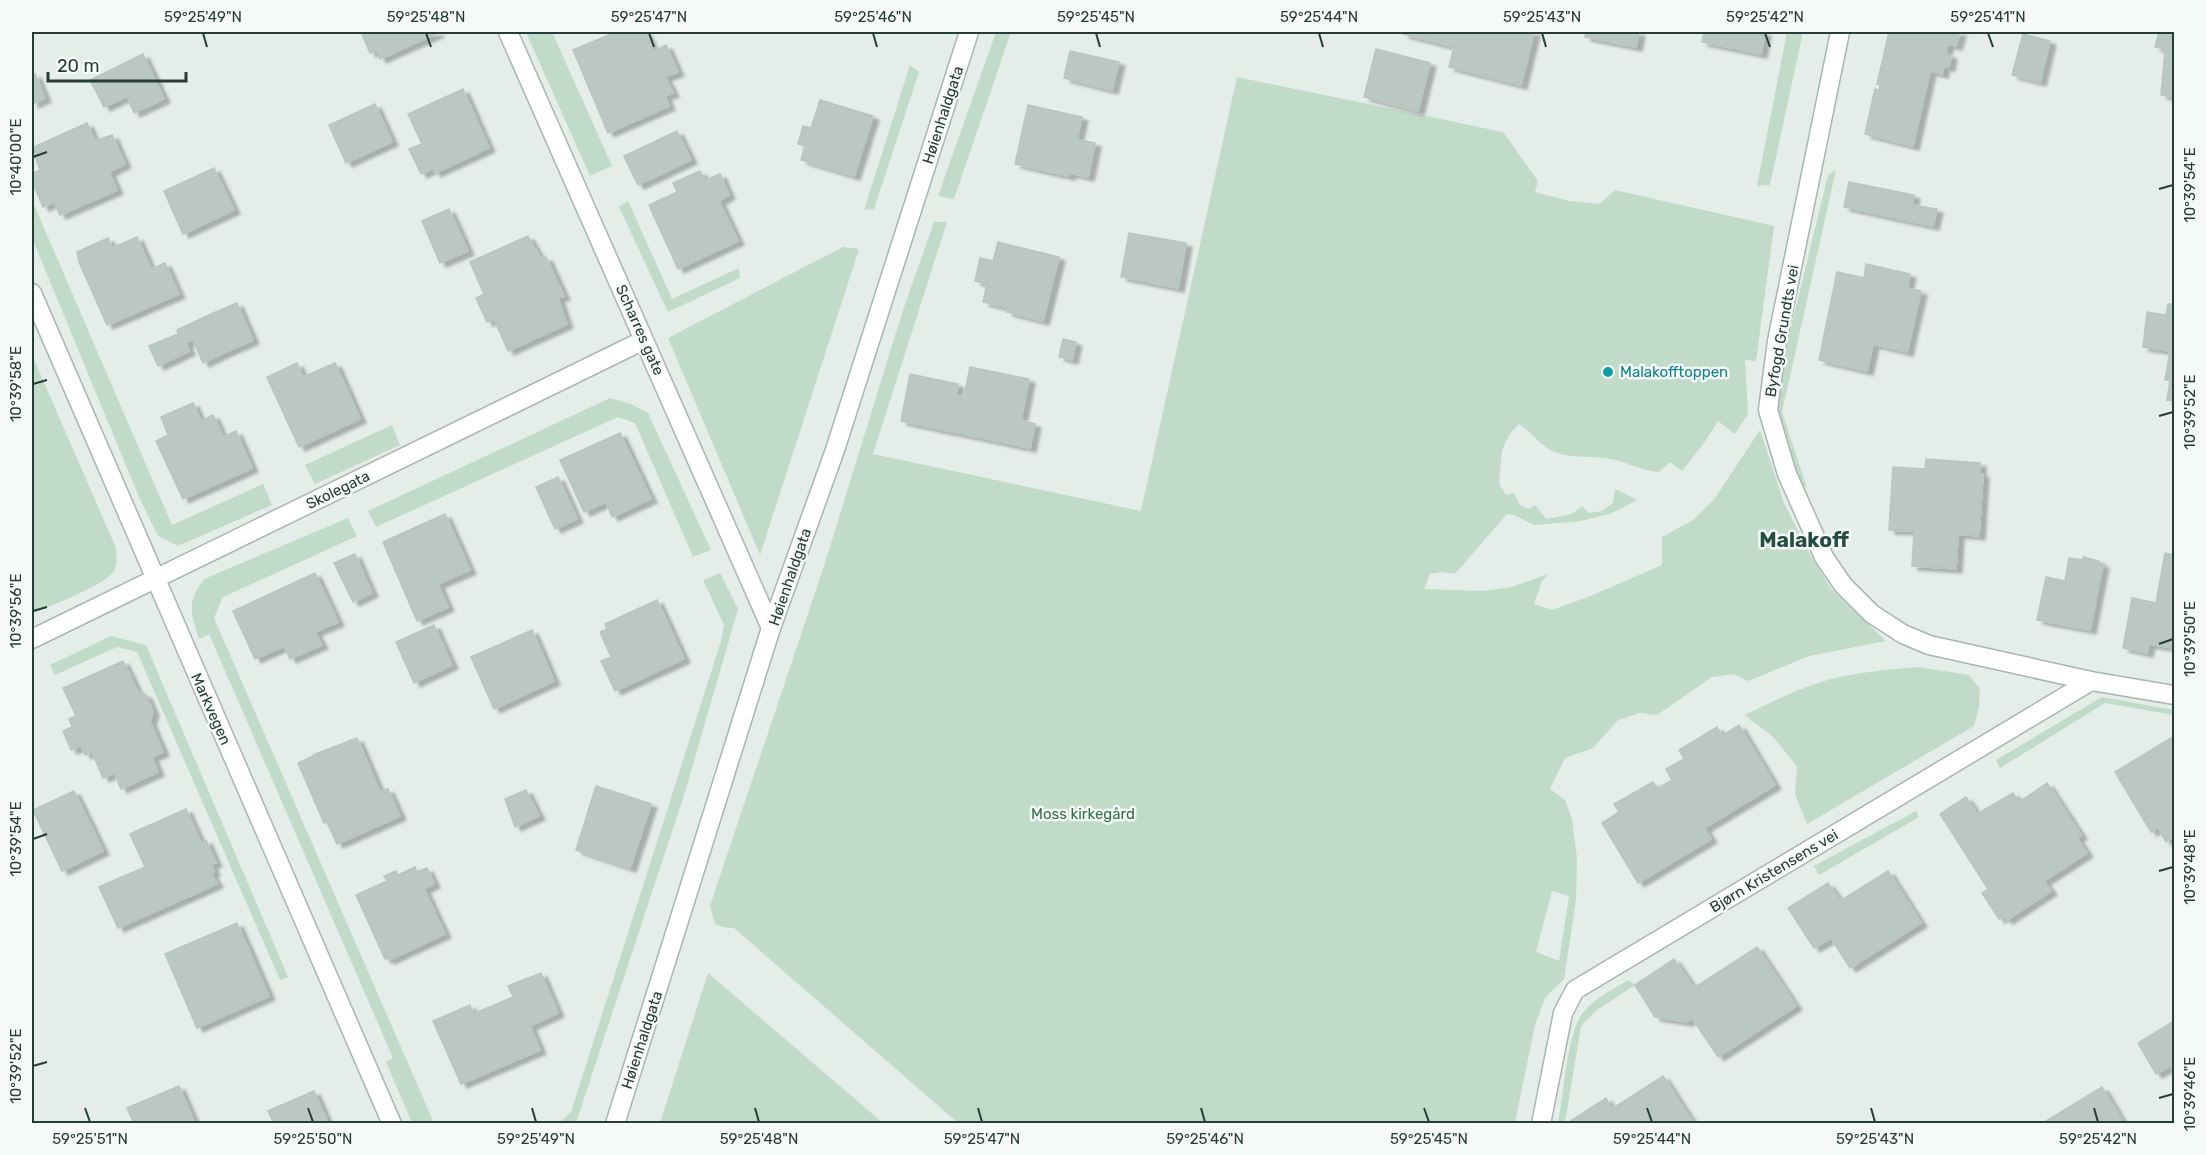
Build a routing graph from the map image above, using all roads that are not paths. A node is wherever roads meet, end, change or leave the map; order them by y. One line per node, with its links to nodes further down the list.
1 (508, 32): 5 (street, Scharres gate)
2 (969, 32): 7 (street, Høienhaldgata)
3 (1840, 32): 9 (street, Byfogd Grundts vei)
4 (32, 293): 6 (street, Markvegen)
5 (645, 340): 6 (street, Skolegata); 7 (street, Scharres gate)
6 (155, 580): 8 (street, Skolegata); 11 (street, Markvegen)
7 (771, 628): 12 (street, Høienhaldgata)
8 (32, 639)
9 (2091, 681): 10 (street, Byfogd Grundts vei); 13 (street, Bjørn Kristensens vei)
10 (2175, 695)
11 (392, 1124)
12 (615, 1124)
13 (1541, 1124)

